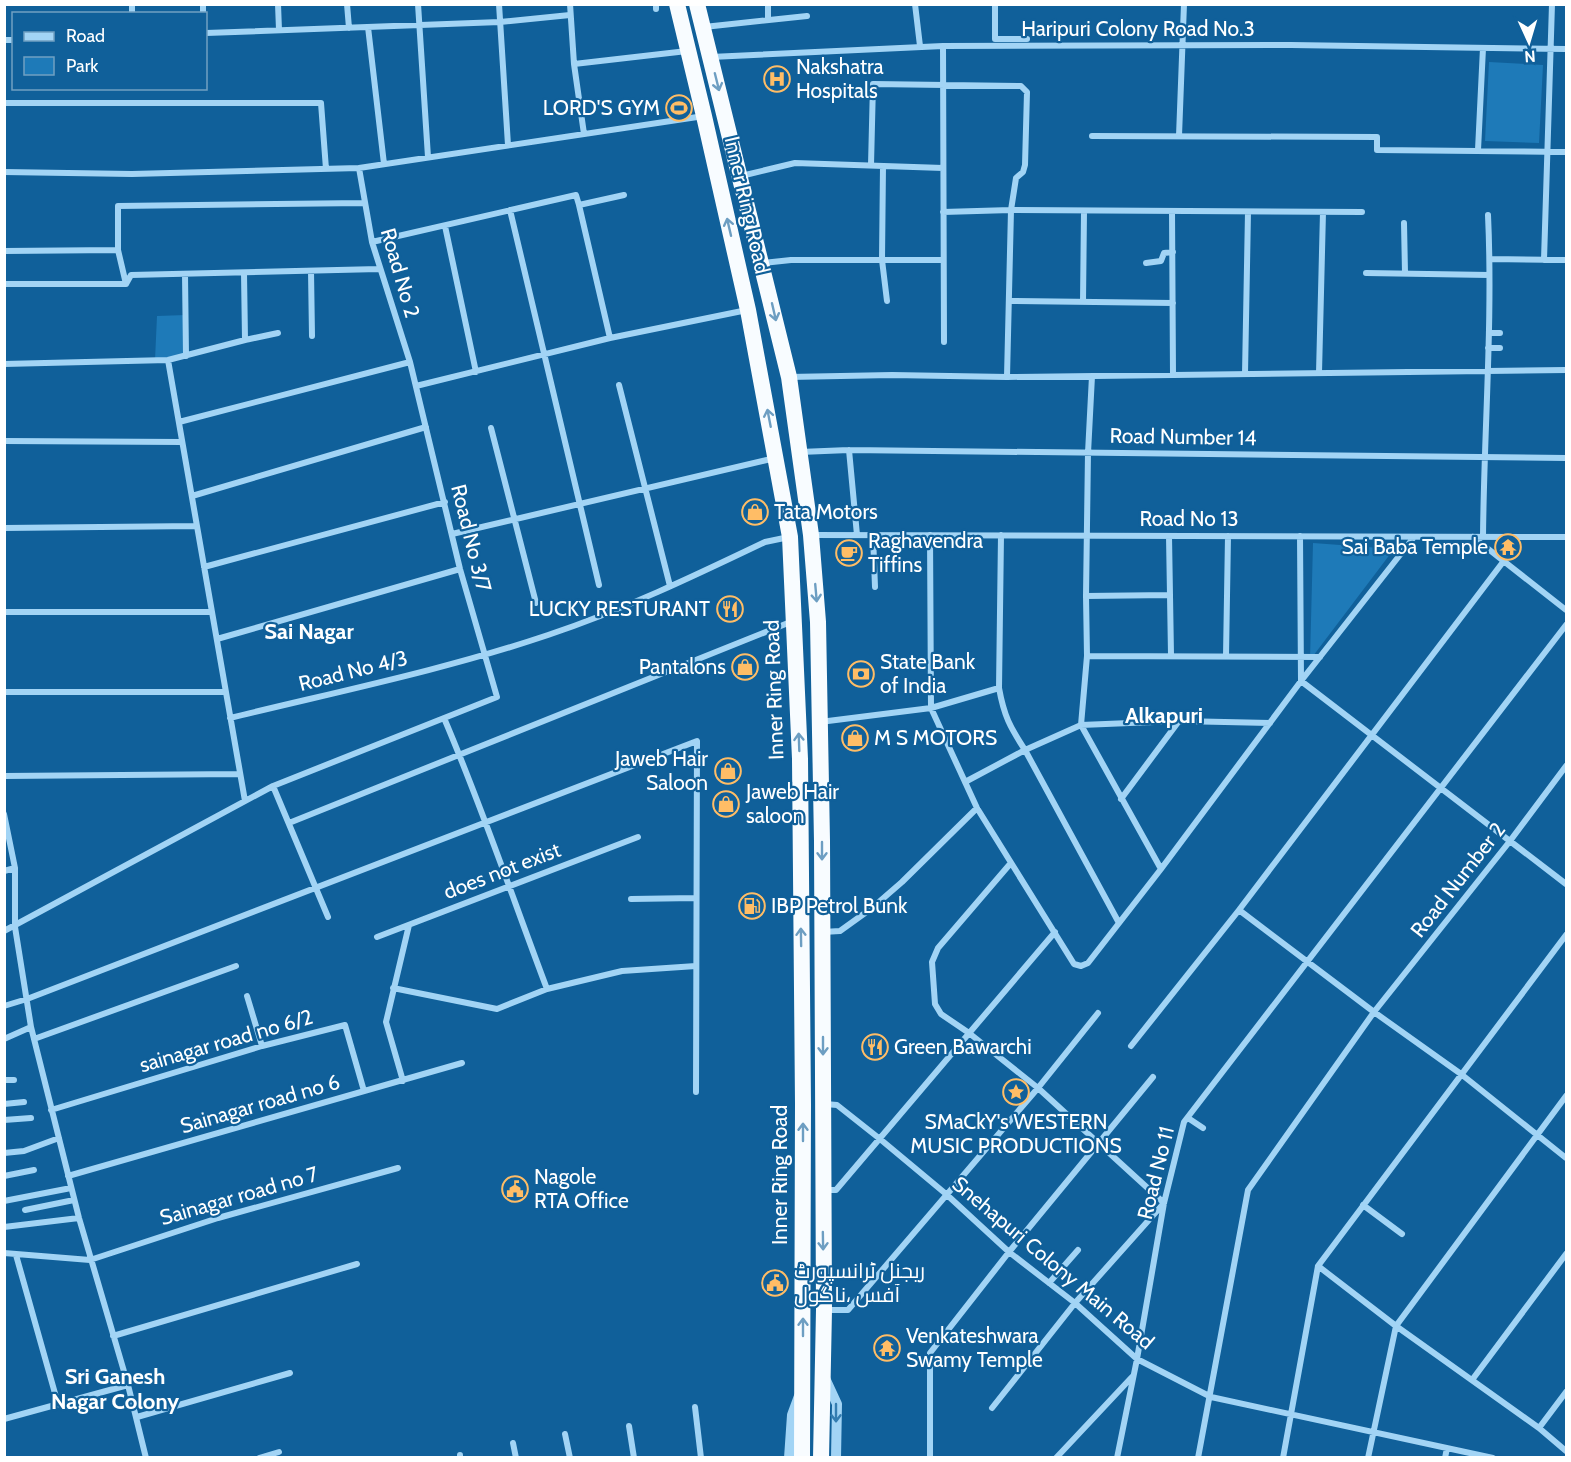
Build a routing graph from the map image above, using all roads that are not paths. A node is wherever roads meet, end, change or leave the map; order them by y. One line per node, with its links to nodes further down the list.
1 (278, 4): 21 (street)
2 (347, 4): 20 (street)
3 (418, 4): 17 (street)
4 (499, 4): 16 (street)
5 (570, 4): 13 (street)
6 (677, 4): 31 (highway, Inner Ring Road)
7 (697, 4): 19 (highway, Inner Ring Road)
8 (768, 4): 15 (street)
9 (915, 4): 26 (street)
10 (995, 4): 24 (street)
11 (1184, 4): 25 (street)
12 (1552, 4): 29 (street)
13 (570, 15): 16 (street); 33 (street)
14 (807, 16): 15 (street)
15 (768, 20): 19 (street)
16 (500, 22): 17 (street); 40 (street)
17 (419, 25): 18 (street); 44 (street)
18 (368, 27): 20 (street); 45 (street)
19 (703, 27): 32 (highway, Inner Ring Road)
20 (349, 28): 21 (street)
21 (279, 30): 22 (street)
22 (207, 33)
23 (1027, 39): 24 (street)
24 (995, 42): 25 (street, Haripuri Colony Road No.3); 27 (street, Haripuri Colony Road No.3)
25 (1181, 45): 28 (street, Haripuri Colony Road No.3); 39 (street)
26 (920, 46): 27 (street, Haripuri Colony Road No.3); 32 (street, Haripuri Colony Road No.3)
27 (943, 46): 34 (street)
28 (1483, 48): 29 (street, Haripuri Colony Road No.3); 41 (street)
29 (1551, 49): 30 (street, Haripuri Colony Road No.3); 42 (street)
30 (1566, 50)
31 (688, 51): 33 (street); 36 (highway, Inner Ring Road)
32 (711, 57): 52 (highway, Inner Ring Road, one-way to 52)
33 (574, 64): 37 (street)
34 (943, 83): 46 (street); 49 (street); 58 (street)
35 (4, 104): 50 (street)
36 (704, 116): 37 (street); 55 (highway, Inner Ring Road)
37 (584, 134): 40 (street)
38 (1092, 136): 39 (street)
39 (1179, 136): 41 (street)
40 (508, 145): 44 (street)
41 (1478, 150): 42 (street)
42 (1546, 151): 43 (street); 76 (street)
43 (1566, 152)
44 (428, 157): 45 (street)
45 (384, 164): 48 (street)
46 (871, 165): 47 (street); 52 (street)
47 (883, 166): 49 (street); 74 (street)
48 (359, 168): 50 (street); 54 (street, Road No 2)
49 (943, 168): 60 (street)
50 (326, 169): 51 (street)
51 (4, 172)
52 (741, 176): 65 (highway, Inner Ring Road)
53 (624, 195): 56 (street)
54 (364, 203): 69 (street, Road No 2); 70 (street)
55 (724, 203): 65 (highway); 93 (highway, Inner Ring Road, one-way to 55)
56 (579, 206): 57 (street); 98 (street)
57 (510, 210): 68 (street); 103 (street)
58 (1011, 210): 60 (street); 61 (street); 90 (street)
59 (1172, 211): 61 (street); 62 (street); 72 (street)
60 (943, 212): 75 (street)
61 (1084, 212): 91 (street)
62 (1248, 212): 63 (street); 112 (street)
63 (1323, 212): 64 (street); 111 (street)
64 (1362, 212)
65 (750, 215): 78 (highway, Inner Ring Road)
66 (1488, 215): 73 (street)
67 (1404, 223): 84 (street)
68 (445, 225): 69 (street); 110 (street)
69 (372, 242): 80 (street, Road No 2)
70 (118, 250): 71 (street); 88 (street)
71 (4, 251)
72 (1173, 252): 79 (street); 92 (street)
73 (1490, 259): 76 (street); 86 (street)
74 (882, 260): 75 (street); 78 (street); 89 (street)
75 (944, 260): 100 (street)
76 (1544, 260): 77 (street)
77 (1566, 260)
78 (762, 263): 115 (highway, Inner Ring Road, one-way to 115)
79 (1146, 263)
80 (379, 269): 81 (street); 106 (street, Road No 2)
81 (311, 271): 82 (street); 97 (street)
82 (244, 273): 85 (street); 99 (street)
83 (1366, 273): 84 (street)
84 (1405, 273): 86 (street)
85 (185, 274): 88 (street); 104 (street)
86 (1489, 275): 95 (street)
87 (4, 284): 88 (street)
88 (126, 284)
89 (887, 301)
90 (1009, 301): 91 (street); 116 (street)
91 (1083, 302): 92 (street)
92 (1173, 303): 113 (street)
93 (748, 310): 98 (street); 128 (highway, Inner Ring Road, one-way to 93)
94 (278, 333): 99 (street)
95 (1489, 333): 96 (street); 101 (street)
96 (1500, 333)
97 (312, 336)
98 (610, 338): 103 (street)
99 (244, 340): 104 (street)
100 (944, 342)
101 (1488, 348): 102 (street); 109 (street)
102 (1500, 348)
103 (544, 355): 110 (street); 133 (street)
104 (186, 356): 105 (street)
105 (168, 360): 107 (street); 119 (street)
106 (410, 362): 118 (street, Road No 2); 119 (street)
107 (4, 364)
108 (1566, 370): 109 (street)
109 (1488, 371): 111 (street); 127 (street)
110 (476, 372): 118 (street)
111 (1319, 373): 112 (street)
112 (1245, 374): 113 (street)
113 (1173, 375): 114 (street)
114 (1092, 376): 116 (street); 126 (street)
115 (789, 377): 116 (street); 125 (highway, Inner Ring Road)
116 (1007, 377)
117 (619, 385): 130 (street)
118 (416, 386): 120 (street, Road No 3/7)
119 (179, 422): 123 (street)
120 (426, 427): 131 (street); 132 (street, Road No 3/7)
121 (490, 428): 134 (street)
122 (4, 441): 123 (street)
123 (182, 442): 131 (street)
124 (849, 450): 125 (street, Road Number 14); 126 (street, Road Number 14); 139 (street)
125 (799, 452): 138 (highway, Inner Ring Road)
126 (1088, 453): 127 (street, Road Number 14); 143 (street)
127 (1484, 457): 129 (street, Road Number 14); 150 (street)
128 (776, 458): 130 (street); 147 (highway, Inner Ring Road)
129 (1566, 458)
130 (646, 488): 133 (street); 156 (street)
131 (192, 496): 135 (street)
132 (445, 502): 137 (street, Road No 3/7); 153 (street)
133 (580, 504): 134 (street); 155 (street)
134 (514, 519): 137 (street); 160 (street)
135 (197, 526): 136 (street); 153 (street)
136 (4, 528)
137 (452, 534): 154 (street, Road No 3/7)
138 (811, 535): 139 (street, Road No 13); 181 (highway, Inner Ring Road, one-way to 181)
139 (857, 535): 140 (street, Road No 13)
140 (873, 535): 141 (street, Road No 13); 157 (street)
141 (930, 535): 142 (street, Road No 13); 177 (street)
142 (1001, 535): 143 (street, Road No 13); 174 (street)
143 (1087, 536): 144 (street, Road No 13); 159 (street)
144 (1169, 536): 145 (street, Road No 13); 158 (street)
145 (1228, 536): 146 (street, Road No 13); 170 (street)
146 (1300, 536): 148 (street, Road No 13); 171 (street)
147 (790, 537): 156 (street, Road No 4/3); 164 (highway, Inner Ring Road)
148 (1414, 537): 149 (street, Road No 13); 172 (street)
149 (1473, 537): 150 (street, Road No 13); 152 (street)
150 (1483, 537): 151 (street, Road No 13)
151 (1566, 537)
152 (1503, 562): 161 (street); 184 (street)
153 (204, 567): 163 (street)
154 (460, 569): 166 (street); 167 (street, Road No 3/7)
155 (599, 585)
156 (670, 586): 167 (street, Road No 4/3)
157 (875, 587)
158 (1170, 595): 159 (street); 168 (street)
159 (1086, 596): 169 (street)
160 (536, 603)
161 (1566, 610)
162 (4, 612): 163 (street)
163 (212, 612): 166 (street)
164 (794, 621): 186 (street); 294 (highway, Inner Ring Road, one-way to 164)
165 (1566, 625): 192 (street, Road No 11)
166 (217, 639): 176 (street)
167 (484, 655): 178 (street, Road No 4/3); 179 (street, Road No 3/7)
168 (1171, 655): 169 (street); 170 (street)
169 (1087, 656): 183 (street)
170 (1226, 656): 171 (street)
171 (1299, 657): 172 (street); 173 (street)
172 (1320, 657): 173 (street)
173 (1301, 681): 182 (street); 184 (street)
174 (999, 688): 177 (street); 185 (street)
175 (4, 692): 176 (street)
176 (226, 692): 178 (street)
177 (931, 708): 181 (street); 190 (street)
178 (230, 718): 188 (street)
179 (444, 718): 186 (street); 191 (street)
180 (1179, 721): 182 (street); 183 (street); 193 (street)
181 (820, 722): 216 (highway, Inner Ring Road, one-way to 216)
182 (1270, 723): 203 (street)
183 (1082, 725): 185 (street); 193 (street)
184 (1373, 735): 192 (street); 210 (street)
185 (1025, 750): 190 (street); 212 (street)
186 (460, 754): 197 (street); 198 (street)
187 (1566, 766): 200 (street, Road Number 2)
188 (240, 774): 189 (street); 194 (street)
189 (4, 776)
190 (965, 782): 195 (street)
191 (273, 786): 194 (street); 198 (street)
192 (1442, 788): 200 (street); 220 (street, Road No 11)
193 (1121, 799): 203 (street)
194 (245, 801): 214 (street)
195 (977, 808): 201 (street); 216 (street)
196 (4, 814): 202 (street)
197 (486, 822): 206 (street); 207 (street); 208 (street)
198 (289, 823): 206 (street)
199 (638, 837): 207 (street, does not exist)
200 (1510, 842): 205 (street); 228 (street, Road Number 2)
201 (1010, 864): 217 (street); 231 (street)
202 (15, 868): 204 (street); 214 (street)
203 (1161, 869): 212 (street)
204 (4, 871)
205 (1566, 884)
206 (315, 887): 211 (street); 226 (street)
207 (508, 887): 213 (street, does not exist); 224 (street)
208 (696, 898): 209 (street); 222 (street)
209 (631, 899)
210 (1239, 910): 220 (street); 235 (street)
211 (328, 917)
212 (1119, 923): 217 (street)
213 (409, 925): 219 (street, does not exist); 223 (street)
214 (15, 927): 215 (street); 226 (street)
215 (4, 931)
216 (822, 932): 248 (highway, Inner Ring Road, one-way to 248)
217 (1055, 932): 231 (street)
218 (1566, 935): 237 (street)
219 (377, 937)
220 (1306, 962): 228 (street); 251 (street, Road No 11)
221 (236, 966): 232 (street)
222 (696, 966): 224 (street); 244 (street)
223 (393, 988): 224 (street); 241 (street)
224 (547, 989)
225 (247, 996): 234 (street)
226 (27, 999): 227 (street); 230 (street)
227 (4, 1006)
228 (1374, 1012): 237 (street); 296 (street, Road Number 2)
229 (1098, 1013): 242 (street)
230 (31, 1027): 232 (street); 233 (street)
231 (969, 1033): 242 (street); 256 (street)
232 (34, 1039): 249 (street)
233 (4, 1040)
234 (262, 1046): 243 (street, sainagar road no 6/2); 249 (street, sainagar road no 6/2)
235 (1131, 1046)
236 (462, 1063): 241 (street, Sainagar road no 6)
237 (1461, 1074): 254 (street); 270 (street)
238 (1153, 1077): 257 (street)
239 (4, 1080): 240 (street)
240 (14, 1080)
241 (403, 1081): 243 (street, Sainagar road no 6)
242 (1038, 1088): 257 (street); 266 (street)
243 (364, 1091): 263 (street, Sainagar road no 6)
244 (696, 1092)
245 (1566, 1096): 254 (street)
246 (24, 1102): 247 (street)
247 (4, 1104)
248 (823, 1104): 256 (street, Snehapuri Colony Main Road); 265 (highway, Inner Ring Road)
249 (51, 1110): 255 (street)
250 (31, 1118): 252 (street)
251 (1188, 1118): 253 (street); 269 (street, Road No 11)
252 (4, 1120)
253 (1203, 1128)
254 (1537, 1136): 259 (street); 286 (street)
255 (59, 1138): 258 (street); 263 (street)
256 (880, 1139): 265 (street); 266 (street, Snehapuri Colony Main Road)
257 (1098, 1143): 269 (street); 276 (street)
258 (4, 1153)
259 (1566, 1158)
260 (398, 1168): 280 (street, Sainagar road no 7)
261 (34, 1170): 262 (street)
262 (4, 1176)
263 (68, 1176): 264 (street)
264 (71, 1188): 267 (street); 268 (street)
265 (822, 1190): 285 (highway, Inner Ring Road, one-way to 285)
266 (946, 1194): 276 (street, Snehapuri Colony Main Road); 285 (street)
267 (74, 1200): 271 (street); 272 (street)
268 (4, 1201)
269 (1164, 1203): 284 (street); 288 (street, Road No 11)
270 (1363, 1205): 274 (street); 282 (street)
271 (25, 1210)
272 (79, 1218): 273 (street); 280 (street)
273 (4, 1227)
274 (1402, 1234)
275 (1078, 1250): 283 (street)
276 (1009, 1252): 283 (street, Snehapuri Colony Main Road); 321 (street)
277 (4, 1253): 279 (street)
278 (1566, 1254): 292 (street)
279 (16, 1255): 280 (street); 297 (street)
280 (90, 1260): 287 (street)
281 (357, 1264): 287 (street)
282 (1318, 1266): 286 (street); 300 (street)
283 (1049, 1283): 284 (street, Snehapuri Colony Main Road)
284 (1075, 1303): 288 (street, Snehapuri Colony Main Road); 299 (street)
285 (824, 1310): 289 (highway, Inner Ring Road)
286 (1396, 1326): 292 (street); 305 (street)
287 (113, 1336): 293 (street)
288 (1137, 1359): 291 (street, Road No 11); 296 (street, Snehapuri Colony Main Road)
289 (823, 1372): 319 (highway, Inner Ring Road); 320 (street, one-way to 320)
290 (290, 1373): 301 (street)
291 (1133, 1376): 322 (street); 323 (street, Road No 11)
292 (1472, 1380): 304 (street)
293 (128, 1385): 297 (street); 301 (street)
294 (803, 1386): 317 (street); 318 (highway, Inner Ring Road)
295 (1566, 1392): 304 (street)
296 (1211, 1397): 300 (street, Snehapuri Colony Main Road); 324 (street, Road Number 2)
297 (58, 1404): 302 (street)
298 (695, 1407): 316 (street)
299 (992, 1408)
300 (1292, 1414): 305 (street, Snehapuri Colony Main Road); 325 (street)
301 (136, 1417): 311 (street)
302 (4, 1419)
303 (629, 1426): 315 (street)
304 (1539, 1428): 309 (street)
305 (1372, 1431): 308 (street, Snehapuri Colony Main Road); 326 (street)
306 (565, 1434): 314 (street)
307 (513, 1443): 313 (street)
308 (1447, 1448): 327 (street); 328 (street, Snehapuri Colony Main Road)
309 (1566, 1451)
310 (279, 1452): 312 (street)
311 (146, 1458)
312 (259, 1458)
313 (516, 1458)
314 (570, 1458)
315 (634, 1458)
316 (701, 1458)
317 (789, 1458)
318 (802, 1458)
319 (821, 1458)
320 (836, 1458)
321 (930, 1458)
322 (1056, 1458)
323 (1117, 1458)
324 (1198, 1458)
325 (1283, 1458)
326 (1368, 1458)
327 (1445, 1458)
328 (1493, 1458)

